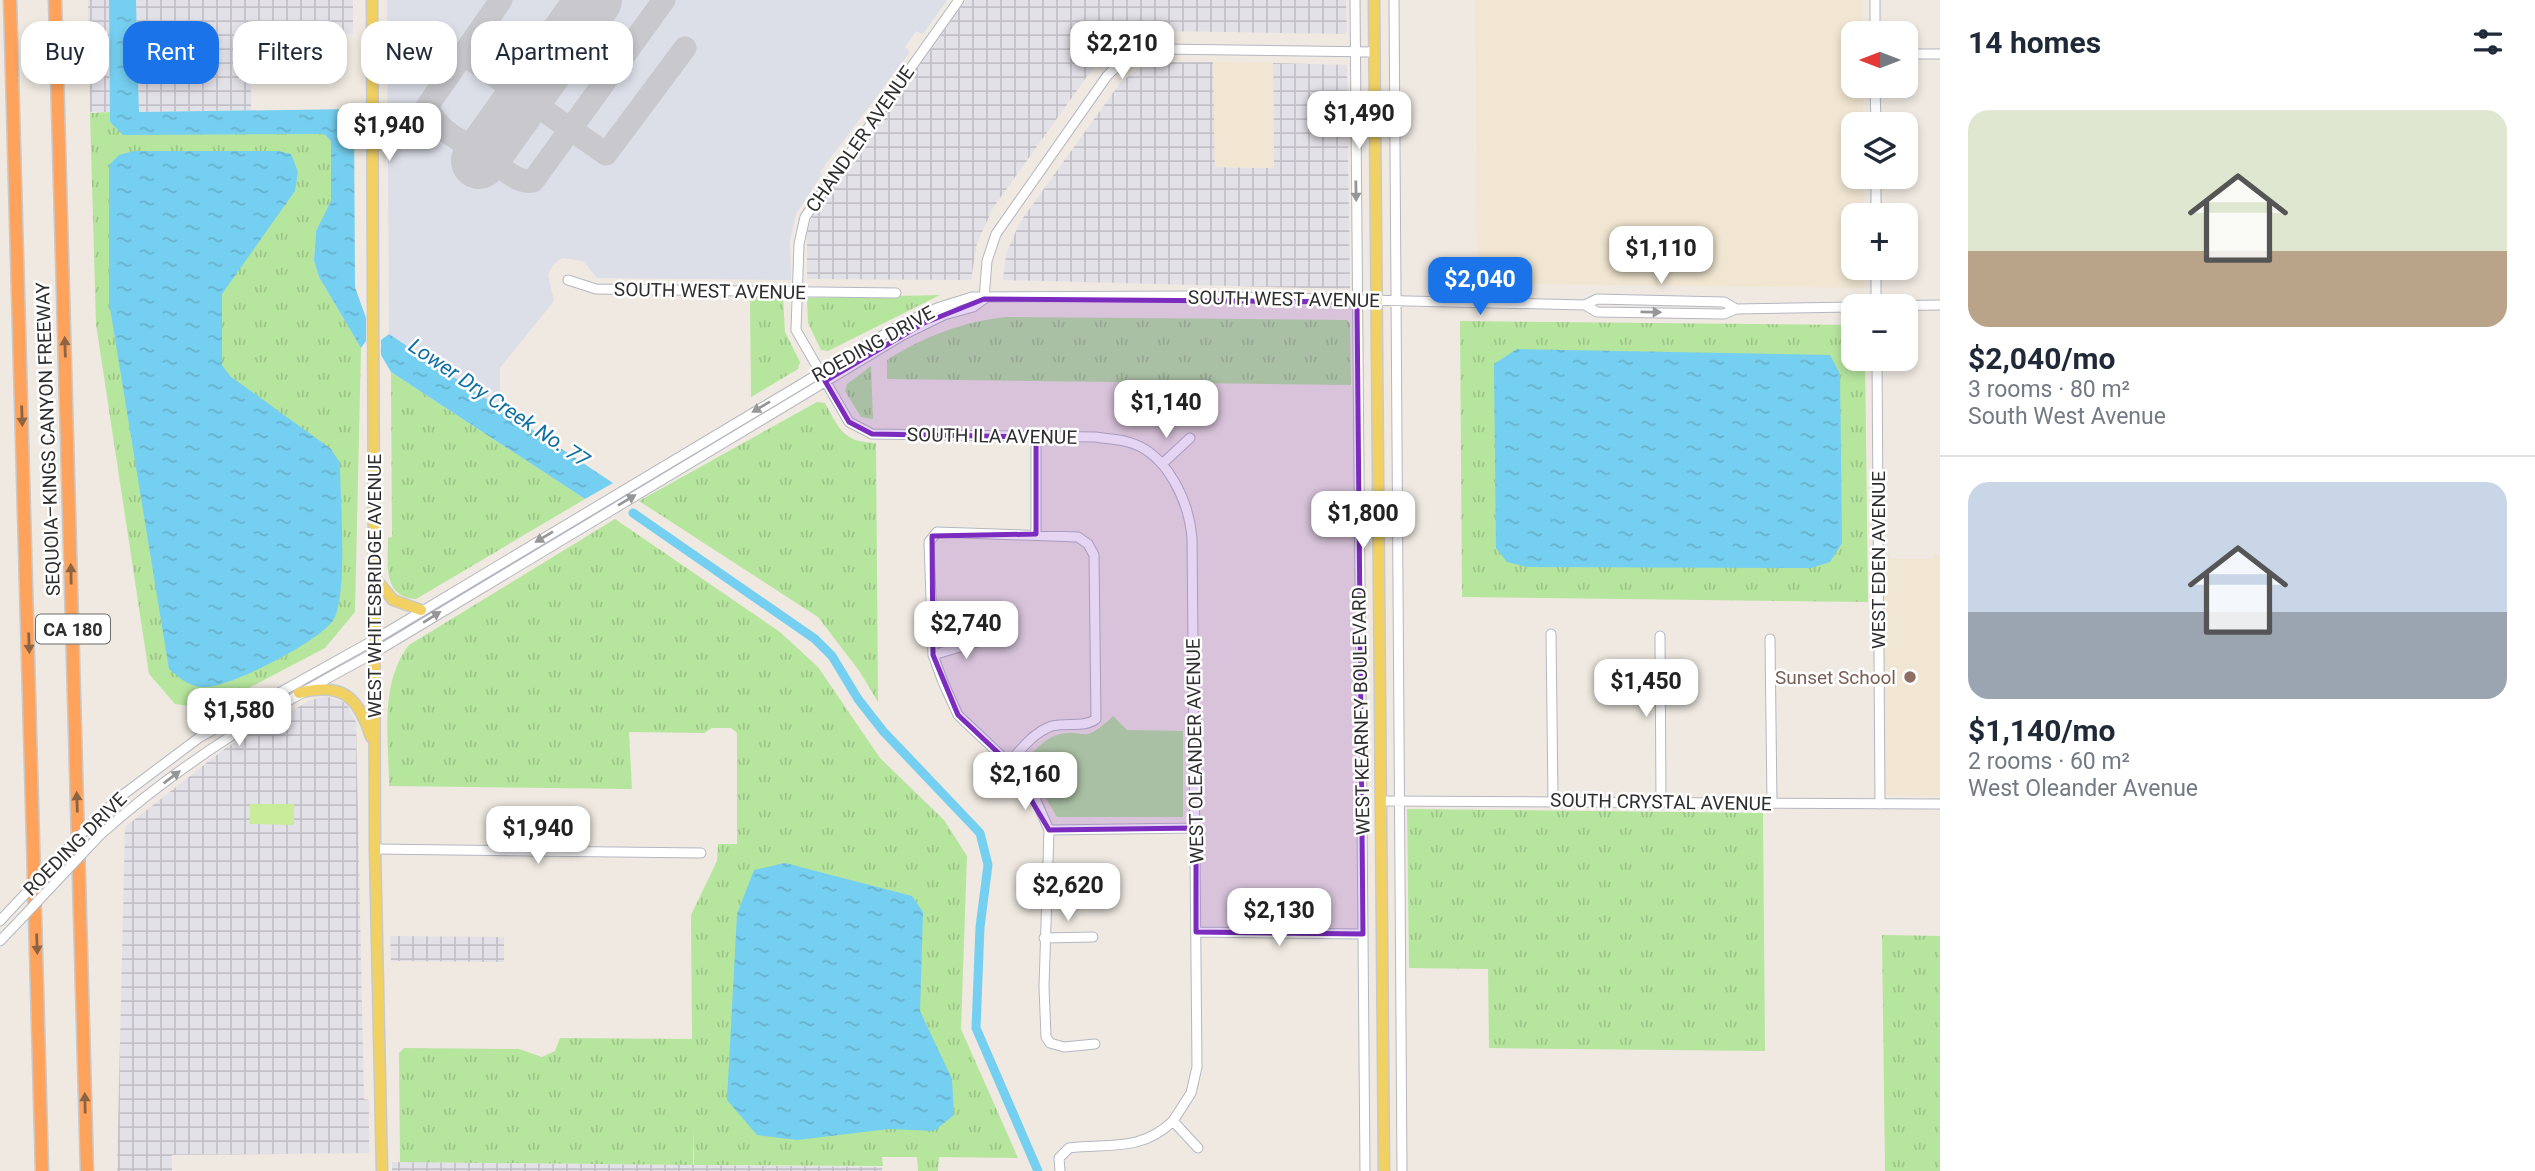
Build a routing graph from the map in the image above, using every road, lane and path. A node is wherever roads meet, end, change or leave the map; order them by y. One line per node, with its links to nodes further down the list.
1 (2, 0): 15 (highway)
2 (10, 0): 15 (highway, SEQUOIA–KINGS CANYON FREEWAY / CA 180)
3 (55, 0): 66 (highway, SEQUOIA–KINGS CANYON FREEWAY / CA 180, one-way to 3)
4 (372, 0): 33 (main road, WEST WHITESBRIDGE AVENUE)
5 (958, 0): 17 (street, CHANDLER AVENUE)
6 (1354, 0): 11 (street, WEST KEARNEY BOULEVARD)
7 (1374, 0): 12 (main road, WEST KEARNEY BOULEVARD)
8 (1394, 0): 21 (street, WEST KEARNEY BOULEVARD)
9 (1875, 0): 10 (street)
10 (1875, 21)
11 (1355, 51): 12 (street); 19 (street); 22 (street, WEST KEARNEY BOULEVARD, one-way to 22)
12 (1374, 52): 20 (main road, WEST KEARNEY BOULEVARD)
13 (1918, 54): 14 (street)
14 (1940, 54)
15 (19, 274): 65 (highway, SEQUOIA–KINGS CANYON FREEWAY / CA 180, one-way to 65)
16 (568, 280): 17 (street, SOUTH WEST AVENUE)
17 (797, 292): 18 (street, SOUTH WEST AVENUE); 27 (street, CHANDLER AVENUE)
18 (897, 293)
19 (984, 299): 22 (street, SOUTH WEST AVENUE); 27 (street, ROEDING DRIVE)
20 (1376, 301): 21 (street, SOUTH WEST AVENUE); 22 (street, SOUTH WEST AVENUE); 46 (main road, WEST KEARNEY BOULEVARD)
21 (1396, 301): 25 (street, SOUTH WEST AVENUE); 47 (street, WEST KEARNEY BOULEVARD)
22 (1357, 302): 58 (street, WEST KEARNEY BOULEVARD)
23 (1918, 305): 24 (street)
24 (1940, 305)
25 (1841, 307)
26 (1877, 371): 50 (street, WEST EDEN AVENUE)
27 (822, 377): 28 (street, CHANDLER AVENUE); 34 (street, ROEDING DRIVE, one-way to 34); 40 (street, ROEDING DRIVE, one-way to 27)
28 (858, 429): 29 (street, SOUTH ILA AVENUE)
29 (1036, 437): 31 (street, SOUTH ILA AVENUE); 32 (street)
30 (1190, 438): 31 (street)
31 (1161, 464): 52 (street, WEST OLEANDER AVENUE)
32 (1036, 534): 41 (street); 44 (street)
33 (374, 576): 34 (main road); 39 (main road, WEST WHITESBRIDGE AVENUE)
34 (421, 610): 39 (street, ROEDING DRIVE)
35 (1551, 634): 45 (street)
36 (1661, 636): 48 (street)
37 (990, 638): 41 (street)
38 (1770, 639): 49 (street)
39 (374, 640): 40 (main road, WEST WHITESBRIDGE AVENUE); 56 (street, ROEDING DRIVE, bridge)
40 (374, 653): 42 (street, ROEDING DRIVE); 43 (main road, WEST WHITESBRIDGE AVENUE)
41 (933, 655): 44 (street)
42 (299, 693): 43 (main road); 61 (street, ROEDING DRIVE, one-way to 42, bridge)
43 (375, 748): 54 (main road, WEST WHITESBRIDGE AVENUE)
44 (1009, 762): 53 (street)
45 (1553, 800): 47 (street, SOUTH CRYSTAL AVENUE); 48 (street, SOUTH CRYSTAL AVENUE)
46 (1381, 801): 47 (street, SOUTH CRYSTAL AVENUE); 70 (main road, WEST KEARNEY BOULEVARD)
47 (1400, 801): 71 (street, WEST KEARNEY BOULEVARD)
48 (1661, 802): 49 (street, SOUTH CRYSTAL AVENUE)
49 (1772, 803): 50 (street, SOUTH CRYSTAL AVENUE)
50 (1880, 804): 51 (street, SOUTH CRYSTAL AVENUE)
51 (1940, 804)
52 (1196, 828): 53 (street); 57 (street, WEST OLEANDER AVENUE)
53 (1049, 830): 60 (street)
54 (376, 849): 55 (street); 67 (main road, WEST WHITESBRIDGE AVENUE)
55 (701, 853)
56 (0, 921)
57 (1196, 932): 58 (street); 63 (street, WEST OLEANDER AVENUE)
58 (1363, 934): 69 (street, WEST KEARNEY BOULEVARD)
59 (1093, 937): 60 (street)
60 (1044, 938): 62 (street)
61 (0, 941)
62 (1095, 1044)
63 (1173, 1121): 64 (street); 68 (street)
64 (1198, 1148)
65 (42, 1171)
66 (87, 1171)
67 (382, 1171)
68 (1060, 1171)
69 (1365, 1171)
70 (1384, 1171)
71 (1402, 1171)

